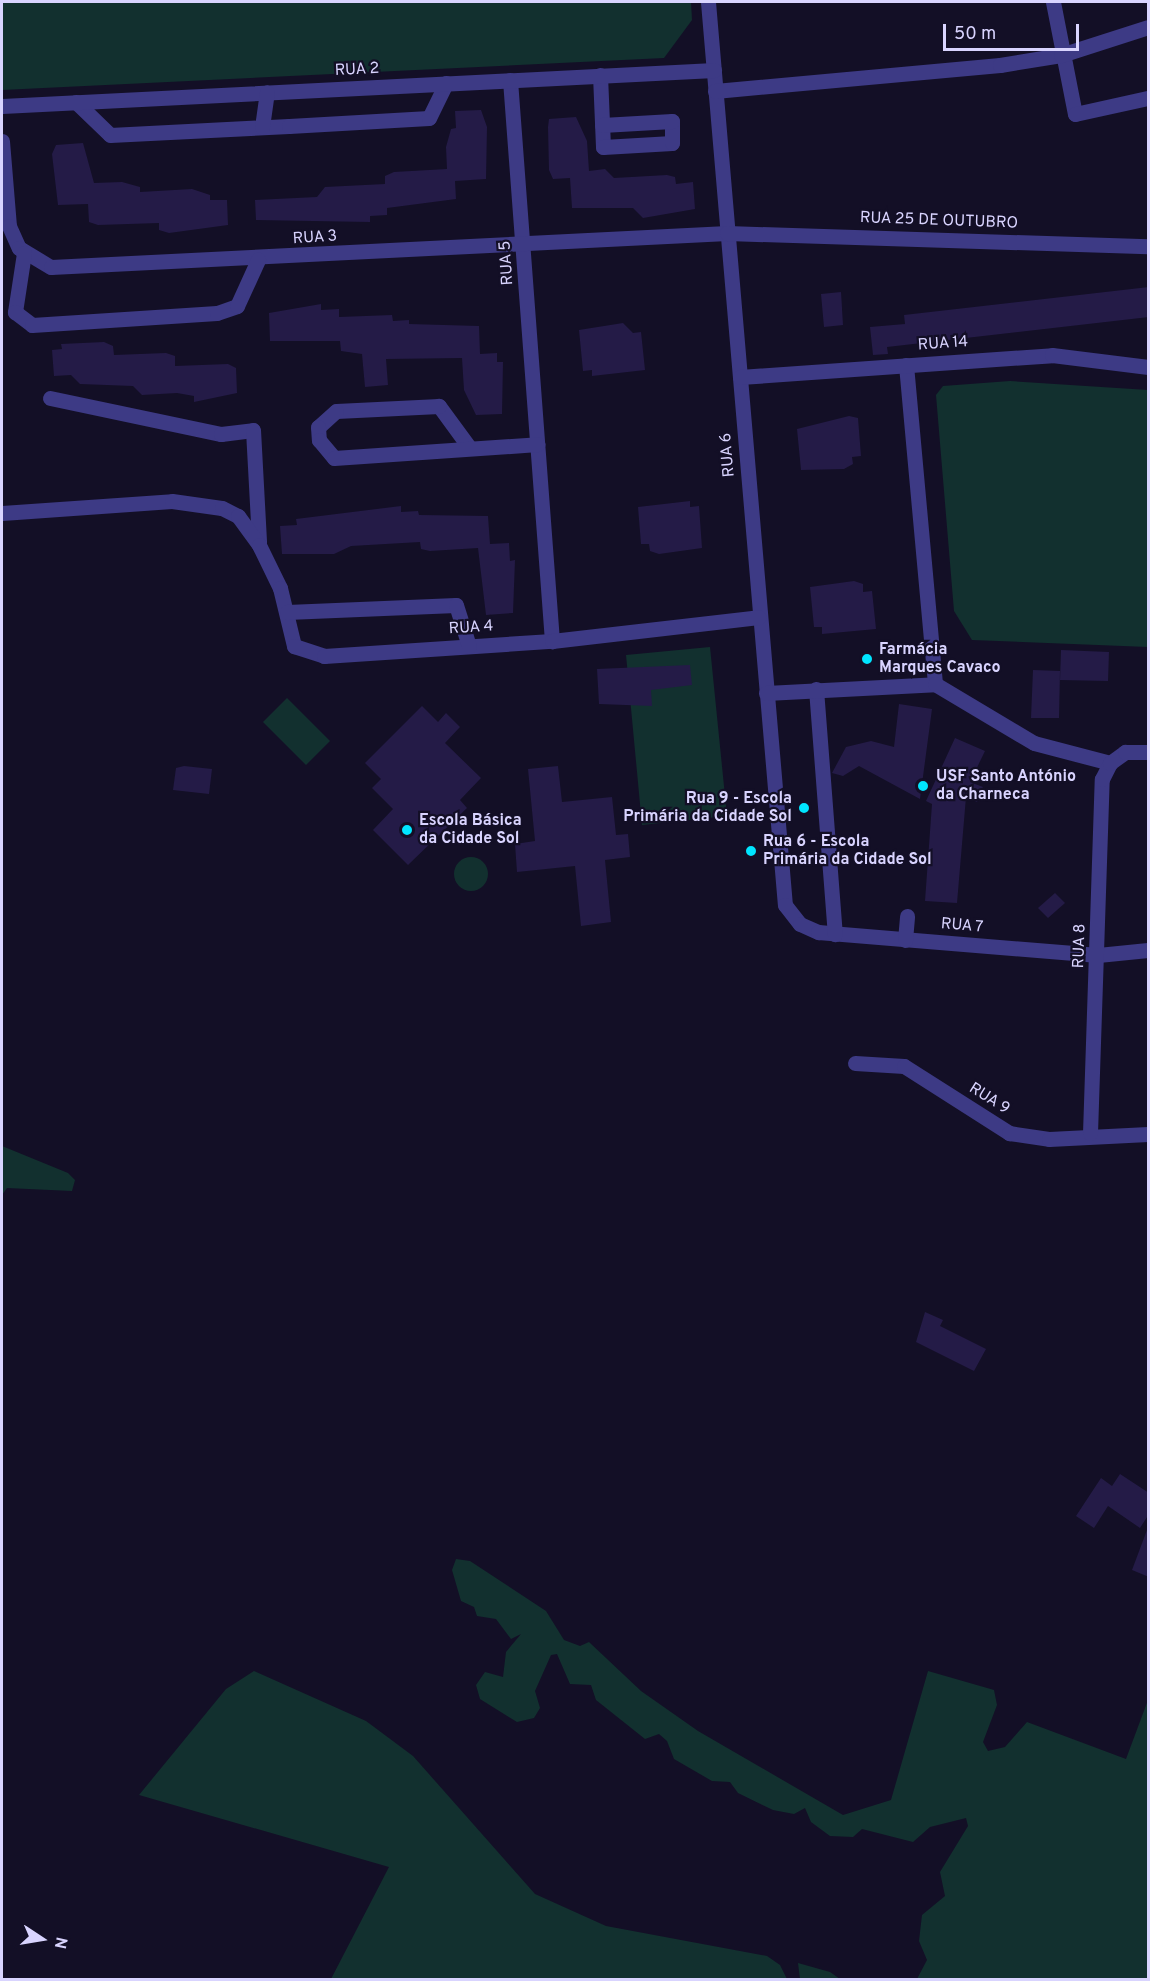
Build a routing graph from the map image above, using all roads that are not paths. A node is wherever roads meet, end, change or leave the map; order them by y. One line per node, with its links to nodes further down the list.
1 (708, 2): 5 (street, RUA 6)
2 (1053, 2): 4 (street)
3 (1149, 27): 4 (street)
4 (1061, 55): 9 (street); 11 (street)
5 (714, 70): 6 (street, RUA 2); 9 (street, RUA 6)
6 (600, 75): 7 (street, RUA 2); 14 (street)
7 (510, 80): 8 (street, RUA 2); 18 (street, RUA 5)
8 (446, 83): 10 (street, RUA 2); 15 (street)
9 (715, 91): 17 (street, RUA 6)
10 (267, 92): 12 (street, RUA 2); 15 (street)
11 (1149, 98)
12 (76, 102): 13 (street, RUA 2); 15 (street)
13 (2, 106)
14 (602, 125)
15 (262, 127)
16 (2, 141): 20 (street)
17 (727, 233): 18 (street, RUA 3); 19 (street, RUA 25 DE OUTUBRO); 24 (street, RUA 6)
18 (523, 243): 21 (street, RUA 3); 26 (street, RUA 5)
19 (1149, 246)
20 (24, 253): 21 (street, RUA 3); 21 (street)
21 (258, 260)
22 (906, 364): 23 (street, RUA 14); 24 (street, RUA 14); 34 (street)
23 (1149, 367)
24 (740, 378): 31 (street, RUA 6)
25 (50, 398): 29 (street)
26 (538, 444): 27 (street); 32 (street, RUA 5)
27 (469, 447): 27 (street)
28 (2, 513): 29 (street)
29 (259, 544): 30 (street, RUA 4)
30 (287, 612): 33 (street); 33 (street, RUA 4)
31 (759, 617): 32 (street, RUA 4); 36 (street, RUA 6)
32 (552, 640): 33 (street, RUA 4)
33 (469, 646)
34 (935, 684): 35 (street); 38 (street)
35 (816, 689): 36 (street); 41 (street)
36 (766, 693): 39 (street, RUA 6)
37 (1149, 752): 38 (street)
38 (1110, 763): 44 (street, RUA 8)
39 (784, 905): 41 (street, RUA 7)
40 (907, 916): 42 (street)
41 (836, 934): 42 (street, RUA 7)
42 (905, 940): 44 (street, RUA 7)
43 (1149, 950): 44 (street, RUA 7)
44 (1098, 955): 46 (street, RUA 8)
45 (855, 1063): 46 (street, RUA 9)
46 (1090, 1133): 47 (street, RUA 9)
47 (1149, 1134)

